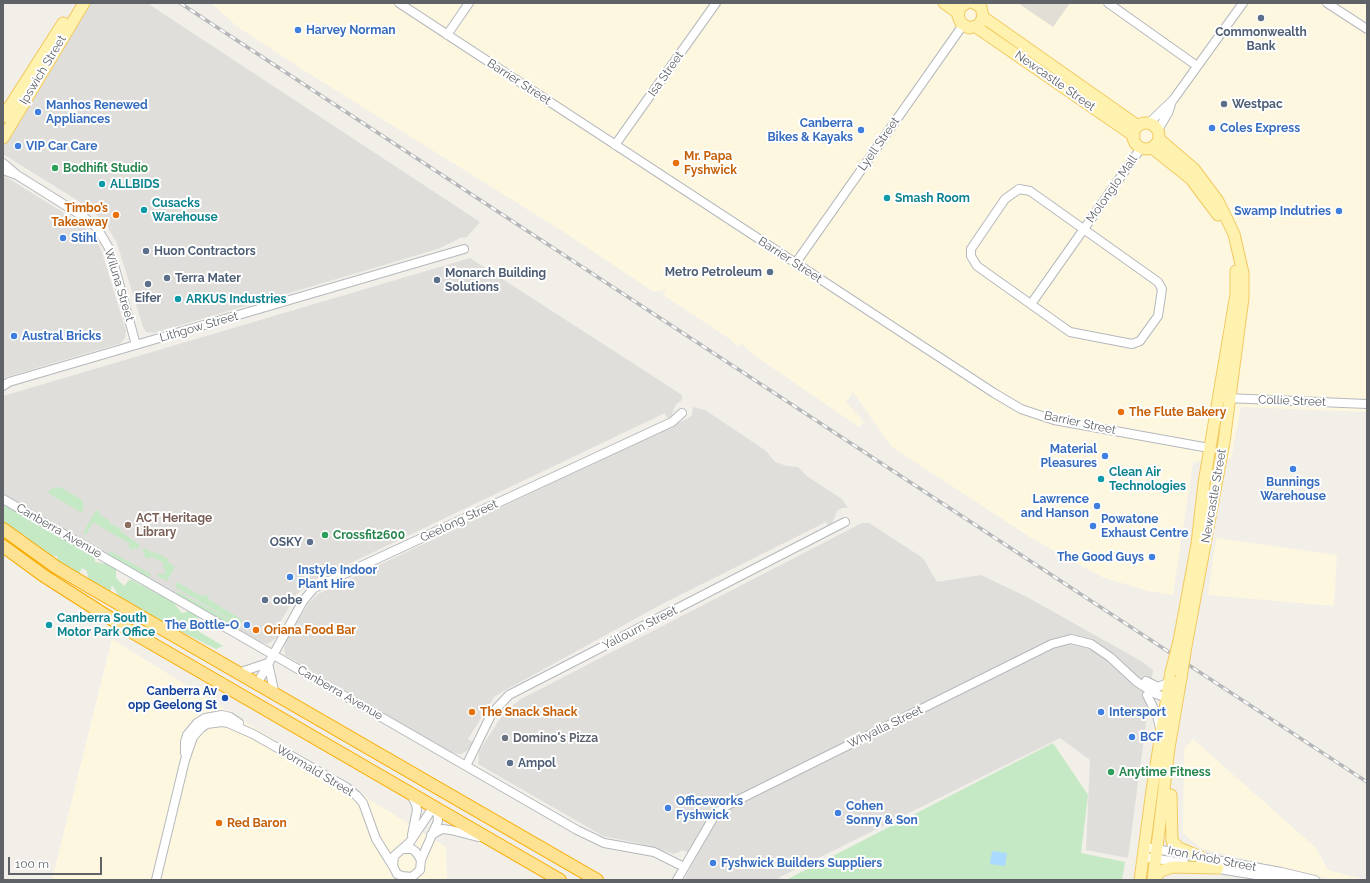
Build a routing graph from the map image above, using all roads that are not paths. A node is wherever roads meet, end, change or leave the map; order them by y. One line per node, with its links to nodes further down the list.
1 (75, 3): 19 (main road, Ipswich Street)
2 (84, 3): 19 (main road, Ipswich Street)
3 (399, 3): 17 (street, Barrier Street)
4 (469, 3): 17 (street)
5 (716, 3): 23 (street, Isa Street)
6 (944, 3): 12 (main road)
7 (966, 3): 12 (main road)
8 (974, 3): 13 (main road)
9 (1108, 3): 18 (street)
10 (1243, 3): 18 (street, Molonglo Mall)
11 (1327, 3): 16 (street)
12 (958, 13): 14 (main road)
13 (983, 17): 15 (main road); 21 (main road, Newcastle Street)
14 (962, 25): 15 (main road); 29 (street, Lyell Street)
15 (976, 27): 21 (main road, Newcastle Street)
16 (1367, 29)
17 (447, 35): 23 (street, Barrier Street)
18 (1198, 66): 21 (street, Molonglo Mall)
19 (36, 74): 20 (main road, Ipswich Street); 22 (main road, Ipswich Street)
20 (3, 117)
21 (1147, 136): 27 (street, Molonglo Mall); 33 (main road, Newcastle Street); 34 (main road, Newcastle Street)
22 (3, 138)
23 (615, 145): 29 (street, Barrier Street)
24 (3, 163): 26 (street, Wiluna Street)
25 (3, 170): 26 (street, Wiluna Street)
26 (16, 175): 31 (street, Wiluna Street)
27 (1083, 230): 30 (street, Molonglo Mall); 30 (street, Molonglo Mall); 30 (street, Molonglo Mall)
28 (464, 249): 31 (street, Lithgow Street)
29 (795, 264): 38 (street, Barrier Street)
30 (1031, 304)
31 (136, 345): 32 (street, Lithgow Street)
32 (3, 386)
33 (1218, 398): 34 (street, Collie Street); 38 (main road, Newcastle Street)
34 (1230, 398): 35 (street, Collie Street); 37 (main road, Newcastle Street)
35 (1367, 404)
36 (682, 413): 48 (street, Geelong Street)
37 (1226, 417): 38 (main road); 40 (main road, Newcastle Street)
38 (1209, 448): 40 (main road); 47 (main road, Newcastle Street)
39 (3, 499): 48 (street, Canberra Avenue)
40 (1213, 507): 47 (main road, Newcastle Street)
41 (845, 522): 63 (street, Yallourn Street)
42 (3, 529): 44 (highway)
43 (3, 546): 46 (highway)
44 (56, 567): 45 (highway); 46 (highway)
45 (88, 586): 46 (highway); 51 (highway)
46 (64, 590): 55 (highway)
47 (1182, 643): 52 (main road, Newcastle Street, bridge)
48 (273, 654): 49 (street, Geelong Street); 63 (street, Canberra Avenue)
49 (268, 663): 51 (street); 54 (street, Geelong Street); 56 (street)
50 (1122, 668): 52 (street, Whyalla Street); 53 (street, Whyalla Street); 77 (street, Whyalla Street)
51 (238, 673): 54 (highway)
52 (1174, 677): 58 (main road, Newcastle Street)
53 (1138, 682): 57 (street, Whyalla Street); 58 (street, Whyalla Street)
54 (257, 684): 55 (highway); 56 (highway); 59 (highway)
55 (233, 690): 59 (highway)
56 (275, 695): 62 (highway)
57 (1147, 695): 58 (street, Whyalla Street); 60 (street, Whyalla Street)
58 (1171, 702): 60 (main road, Newcastle Street); 61 (main road, Newcastle Street)
59 (268, 711): 64 (highway)
60 (1161, 731): 72 (main road, Newcastle Street)
61 (1169, 748): 73 (main road, Newcastle Street); 74 (main road)
62 (391, 761): 65 (highway); 66 (highway)
63 (466, 766): 77 (street, Canberra Avenue)
64 (401, 788): 66 (highway); 69 (street)
65 (468, 805): 66 (highway); 85 (highway)
66 (437, 809): 67 (street); 69 (street); 70 (highway)
67 (431, 835): 70 (street); 75 (street)
68 (376, 839): 71 (street); 76 (street, Wormald Street); 82 (street, Wormald Street)
69 (410, 842): 71 (street)
70 (494, 842): 84 (highway)
71 (400, 851): 75 (street); 76 (street)
72 (1145, 852): 73 (street, Iron Knob Street); 87 (main road, Newcastle Street)
73 (1157, 854): 74 (street, Iron Knob Street); 78 (street, Iron Knob Street); 81 (main road, Newcastle Street)
74 (1201, 857): 80 (street, Iron Knob Street)
75 (421, 860): 79 (street)
76 (393, 867): 79 (street); 83 (street)
77 (684, 867): 86 (street, Whyalla Street)
78 (1218, 868): 80 (street, Iron Knob Street); 81 (main road)
79 (408, 878)
80 (1302, 878): 88 (street, Iron Knob Street)
81 (1154, 879)
82 (156, 880)
83 (392, 880)
84 (560, 880)
85 (597, 880)
86 (677, 880)
87 (1140, 880)
88 (1315, 880)

